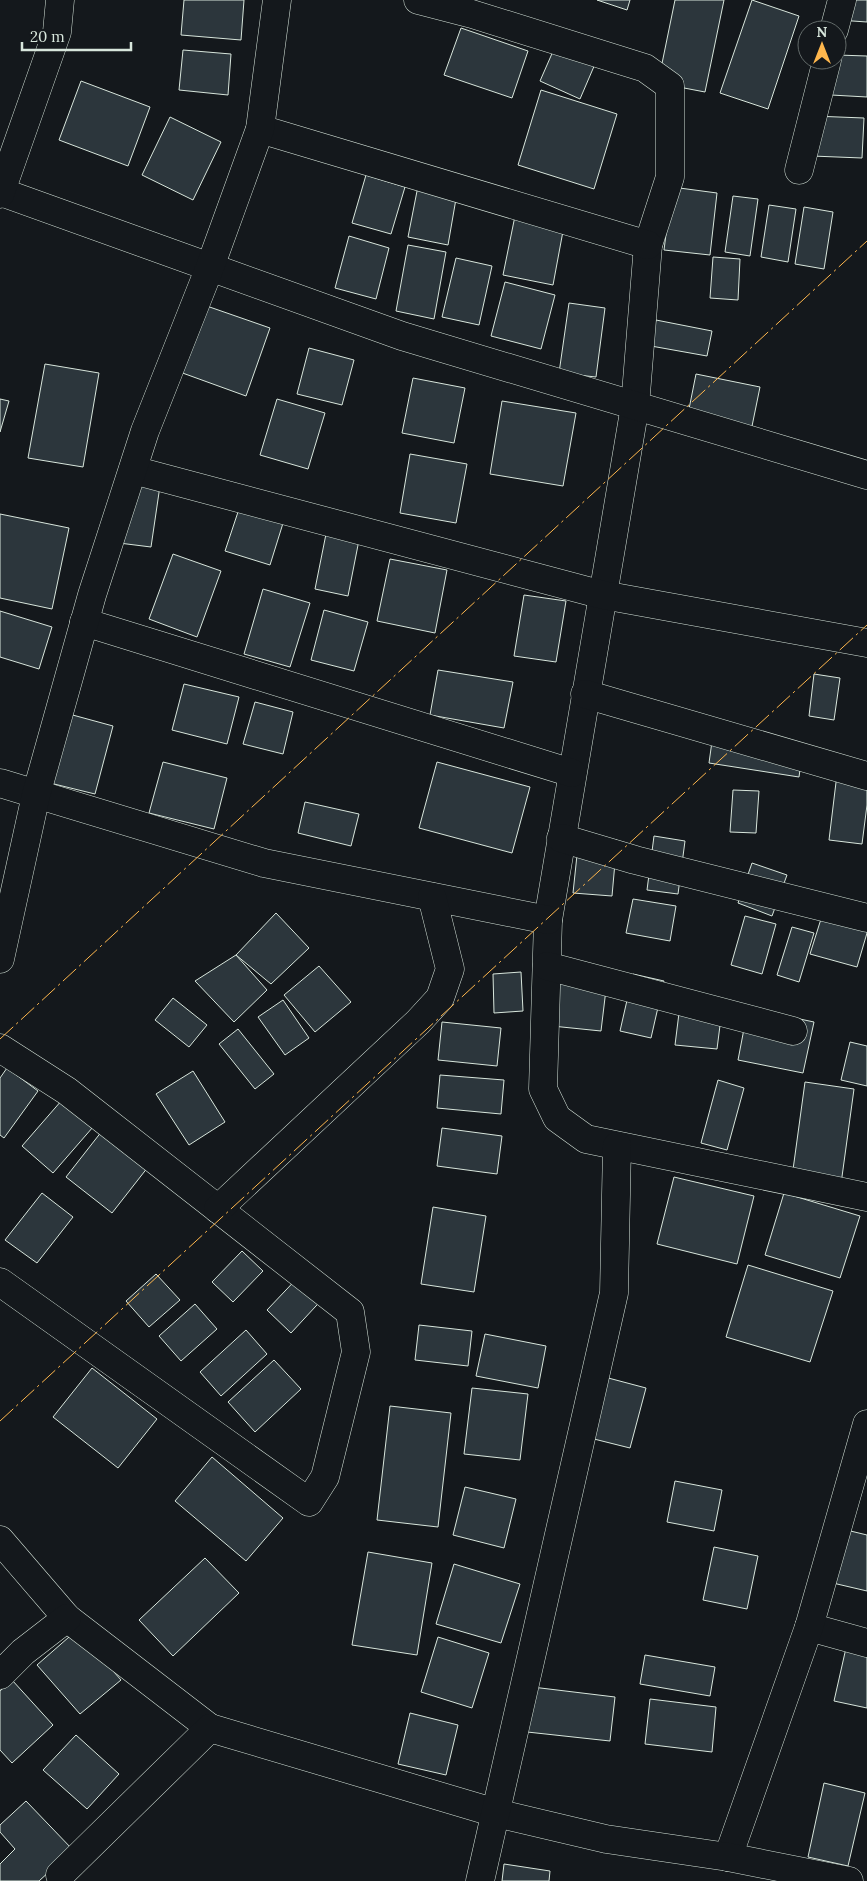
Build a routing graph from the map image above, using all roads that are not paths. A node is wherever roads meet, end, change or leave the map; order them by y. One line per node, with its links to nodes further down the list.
1 (60, 0): 10 (street)
2 (277, 0): 8 (street)
3 (418, 0): 5 (street)
4 (842, 0): 6 (street)
5 (474, 7): 11 (street)
6 (837, 20)
7 (824, 70): 9 (street)
8 (260, 130): 11 (street); 12 (street)
9 (799, 170)
10 (0, 193): 12 (street)
11 (648, 245): 13 (street)
12 (210, 267): 13 (street); 14 (street)
13 (635, 406): 15 (street); 16 (street)
14 (133, 470): 16 (street); 17 (street)
15 (867, 475)
16 (603, 595): 18 (street); 19 (street)
17 (84, 622): 20 (street); 23 (street)
18 (867, 643)
19 (585, 694): 20 (street); 21 (street)
20 (572, 773): 24 (street)
21 (867, 776)
22 (0, 784): 23 (street)
23 (36, 795): 25 (street); 28 (street)
24 (561, 838): 26 (street); 27 (street)
25 (432, 897): 27 (street); 34 (street)
26 (867, 918)
27 (548, 920): 29 (street)
28 (0, 960)
29 (546, 966): 30 (street); 32 (street)
30 (793, 1031)
31 (0, 1048): 34 (street)
32 (617, 1146): 33 (street); 43 (street)
33 (867, 1197)
34 (218, 1209): 35 (street)
35 (0, 1282)
36 (867, 1424): 39 (street)
37 (0, 1540): 38 (street)
38 (67, 1618): 41 (street); 42 (street)
39 (809, 1627): 40 (street); 44 (street)
40 (867, 1642)
41 (0, 1675)
42 (210, 1728): 43 (street); 45 (street)
43 (496, 1813): 44 (street); 46 (street)
44 (728, 1857): 47 (street)
45 (63, 1879)
46 (480, 1881)
47 (849, 1881)

